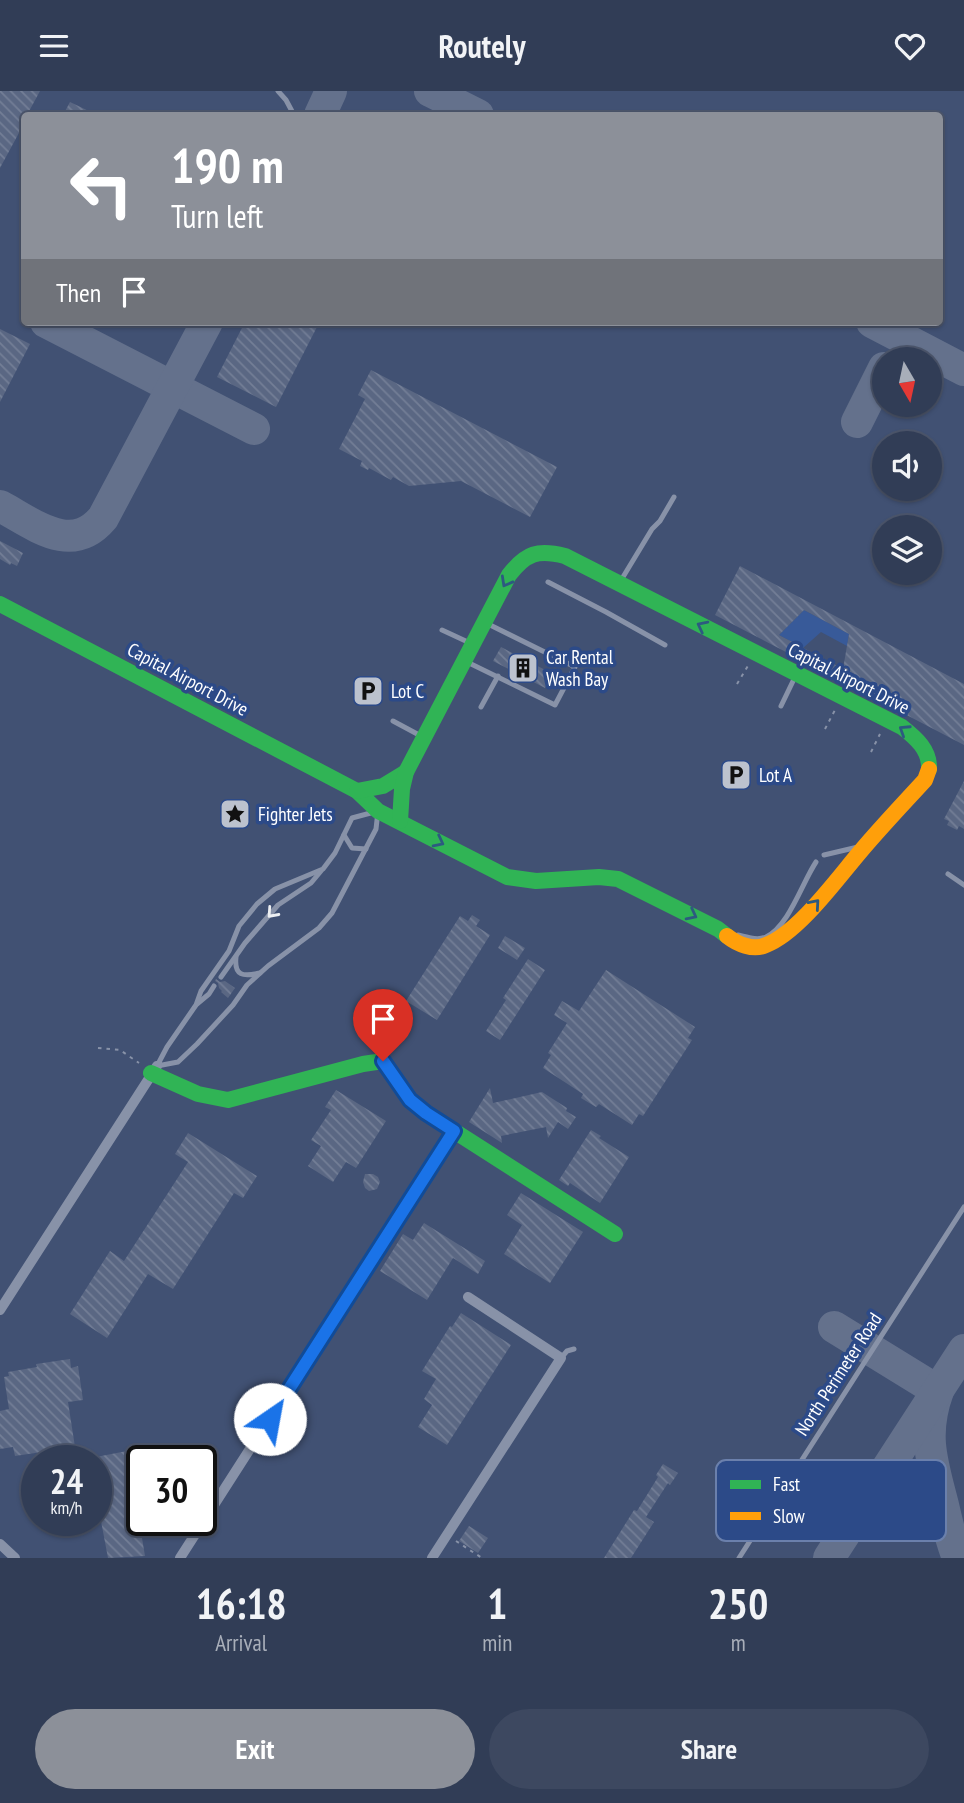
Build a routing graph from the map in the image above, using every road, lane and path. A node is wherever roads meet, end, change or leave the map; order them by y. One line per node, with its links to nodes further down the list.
1 (278, 91): 2 (lane)
2 (292, 112)
3 (674, 497): 5 (lane)
4 (548, 582): 10 (lane)
5 (619, 583): 7 (street, Capital Airport Drive, one-way to 7); 13 (street, Capital Airport Drive, one-way to 5)
6 (0, 604): 25 (street, Capital Airport Drive)
7 (485, 622): 9 (street, Capital Airport Drive); 14 (lane)
8 (442, 630): 9 (lane)
9 (473, 645): 11 (street, Capital Airport Drive)
10 (665, 645)
11 (465, 661): 14 (lane); 22 (street, Capital Airport Drive)
12 (748, 664): 15 (path)
13 (797, 674): 16 (lane); 29 (street, Capital Airport Drive, one-way to 13)
14 (498, 676): 17 (lane)
15 (737, 684)
16 (781, 706)
17 (481, 707)
18 (836, 707): 20 (path)
19 (393, 721): 22 (lane)
20 (825, 729)
21 (882, 731): 23 (path)
22 (424, 738): 24 (street, Capital Airport Drive)
23 (871, 752)
24 (406, 772): 25 (street); 27 (street, Capital Airport Drive)
25 (357, 791): 26 (street, Capital Airport Drive)
26 (378, 811): 27 (street, Capital Airport Drive); 28 (lane); 30 (lane)
27 (400, 821): 36 (street, Capital Airport Drive, one-way to 36)
28 (344, 835): 30 (lane); 33 (lane)
29 (865, 846): 31 (lane); 36 (street, Capital Airport Drive, one-way to 29)
30 (366, 849): 39 (lane)
31 (824, 855)
32 (816, 862): 36 (lane)
33 (323, 869): 37 (lane); 38 (lane, one-way to 38)
34 (948, 874): 35 (lane)
35 (964, 885)
36 (718, 929)
37 (229, 951): 38 (lane); 42 (lane)
38 (236, 956): 39 (lane); 40 (lane)
39 (261, 972): 44 (lane)
40 (221, 977)
41 (214, 986): 42 (lane)
42 (197, 1005): 44 (lane)
43 (98, 1048): 44 (path)
44 (151, 1069): 45 (street); 49 (street)
45 (454, 1131): 47 (street); 57 (street)
46 (964, 1207): 52 (lane, North Perimeter Road)
47 (615, 1234)
48 (468, 1297): 51 (street)
49 (0, 1310)
50 (574, 1349): 51 (lane)
51 (561, 1358): 53 (street)
52 (802, 1460)
53 (446, 1535): 58 (street); 59 (path)
54 (750, 1541): 60 (lane, North Perimeter Road)
55 (0, 1544): 56 (street)
56 (15, 1558)
57 (180, 1558)
58 (432, 1558)
59 (482, 1558)
60 (739, 1558)

